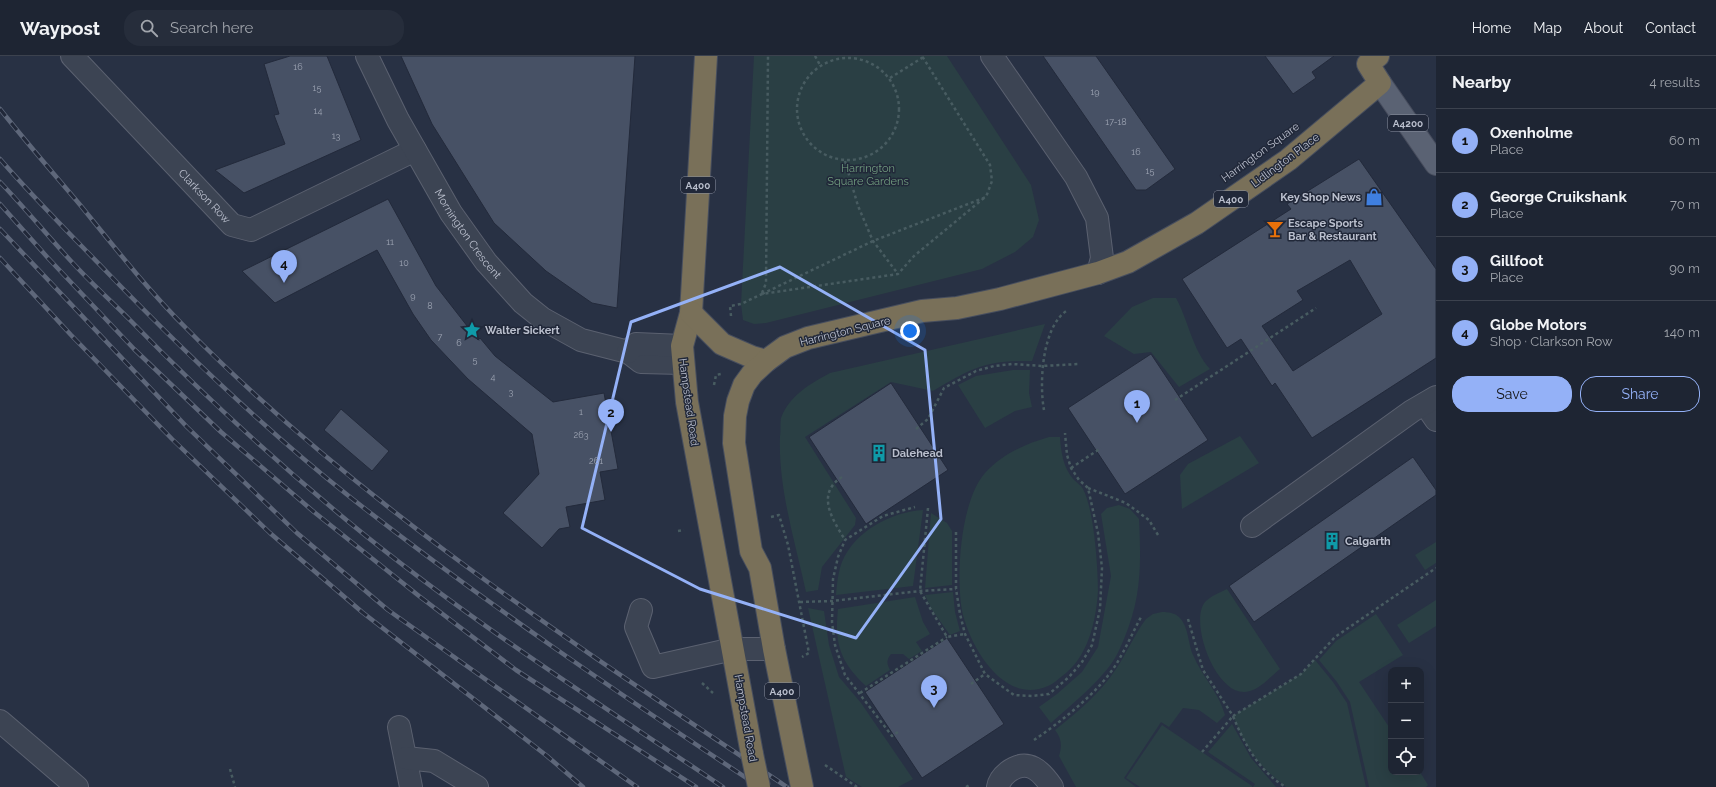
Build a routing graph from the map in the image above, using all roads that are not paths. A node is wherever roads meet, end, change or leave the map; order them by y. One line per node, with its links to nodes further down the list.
1 (72, 56): 7 (street, Clarkson Row)
2 (367, 56): 7 (street, Mornington Crescent)
3 (706, 56): 10 (highway, Hampstead Road / A400)
4 (992, 56): 9 (street)
5 (1369, 59): 6 (highway, A4200)
6 (1380, 83): 8 (main road, A4200); 9 (highway, Lidlington Place / A400)
7 (415, 150): 11 (street, Mornington Crescent)
8 (1436, 164)
9 (1098, 273): 12 (highway, Harrington Square / A400)
10 (691, 313): 11 (highway, Hampstead Road / A400); 12 (highway)
11 (682, 354): 16 (highway, Hampstead Road / A400)
12 (766, 361): 17 (highway, Harrington Square / A400)
13 (1432, 407): 14 (street)
14 (1252, 526)
15 (641, 610): 16 (street)
16 (733, 649): 17 (street); 24 (highway, Hampstead Road / A400, bridge)
17 (774, 649): 25 (highway, A400)
18 (0, 721): 21 (street)
19 (399, 727): 20 (street)
20 (406, 758): 22 (street); 23 (street)
21 (77, 787)
22 (411, 787)
23 (477, 787)
24 (759, 787)
25 (802, 787)
26 (998, 787): 27 (street)
27 (1052, 787)

